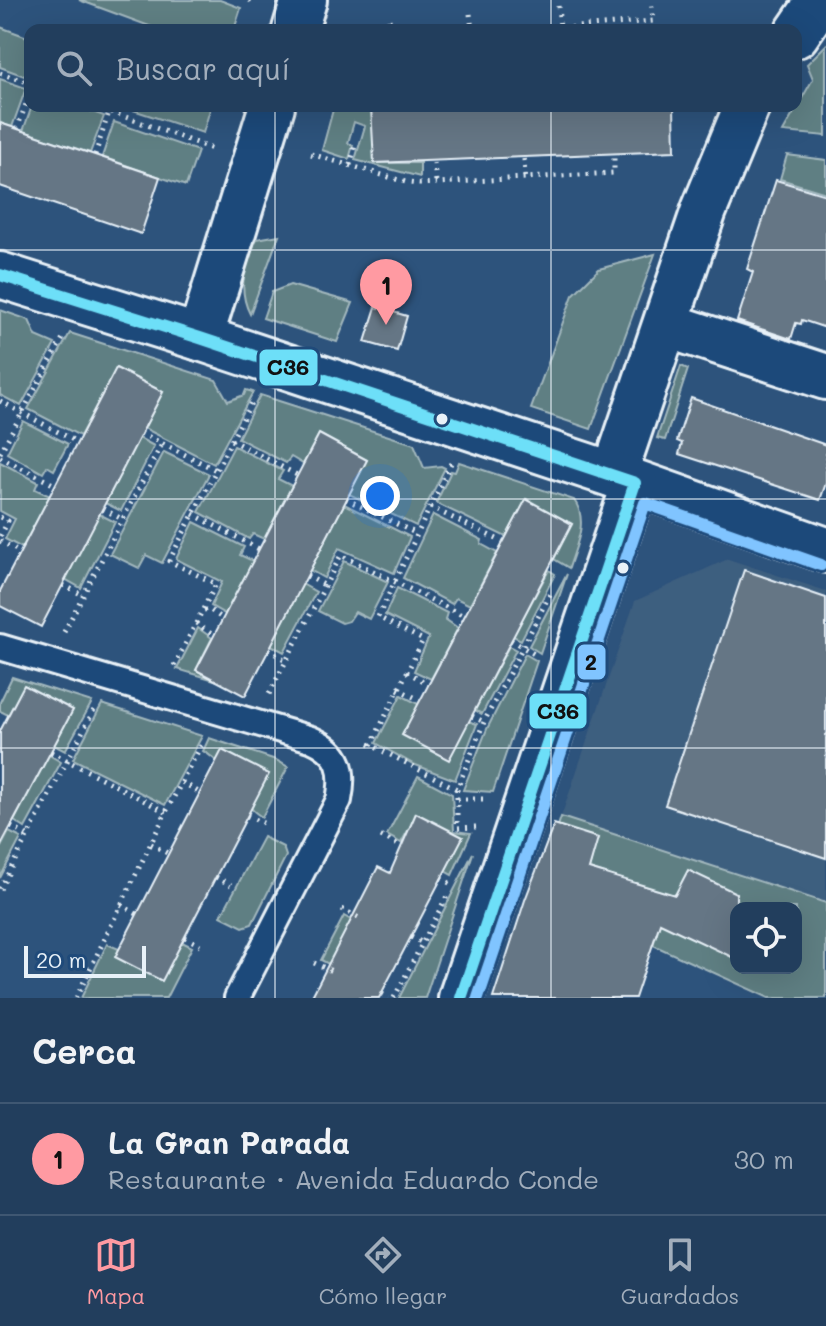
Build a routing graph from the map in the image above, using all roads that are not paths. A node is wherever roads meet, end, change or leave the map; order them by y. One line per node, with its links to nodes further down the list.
1 (304, 0): 3 (street)
2 (820, 0): 4 (street)
3 (297, 24)
4 (802, 26)
5 (270, 112): 9 (street)
6 (745, 112): 8 (street)
7 (0, 275): 9 (street)
8 (667, 325): 10 (street); 11 (street)
9 (200, 338): 11 (street)
10 (826, 377)
11 (624, 479): 12 (street); 15 (street)
12 (826, 550)
13 (0, 647): 14 (lane)
14 (237, 998)
15 (461, 998)

